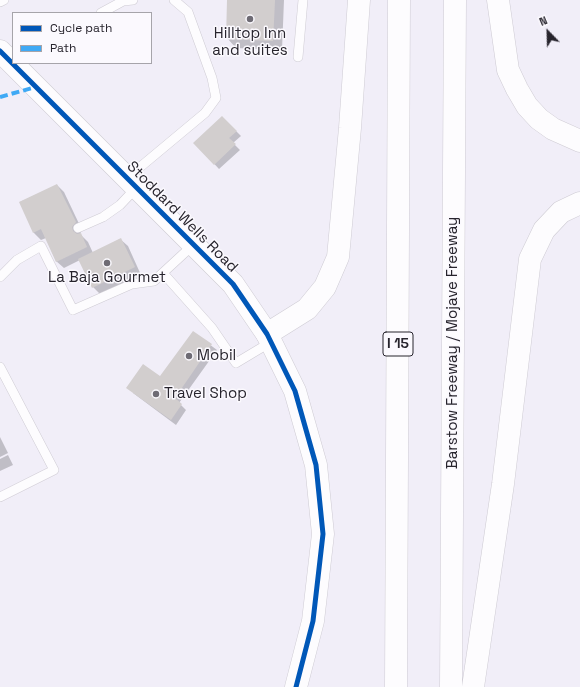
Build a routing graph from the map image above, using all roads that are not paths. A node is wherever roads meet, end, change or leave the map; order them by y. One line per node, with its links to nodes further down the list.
1 (4, 0): 10 (lane)
2 (133, 0): 9 (lane)
3 (174, 0): 15 (lane)
4 (303, 0): 12 (lane)
5 (359, 0): 21 (main road)
6 (399, 0): 25 (main road, I 15)
7 (455, 0): 26 (main road, Barstow Freeway / Mojave Freeway)
8 (498, 0): 14 (main road)
9 (122, 1): 11 (lane)
10 (0, 2)
11 (103, 12)
12 (298, 57)
13 (15, 64): 15 (main road, Stoddard Wells Road)
14 (580, 141)
15 (132, 183): 17 (lane); 18 (main road, Stoddard Wells Road)
16 (580, 203): 27 (main road)
17 (78, 228)
18 (193, 244): 19 (lane); 21 (main road, Stoddard Wells Road)
19 (163, 273): 20 (lane); 21 (lane)
20 (0, 277)
21 (269, 338): 24 (main road, Stoddard Wells Road)
22 (0, 367): 23 (lane)
23 (0, 497)
24 (296, 687)
25 (396, 687)
26 (451, 687)
27 (473, 687)

